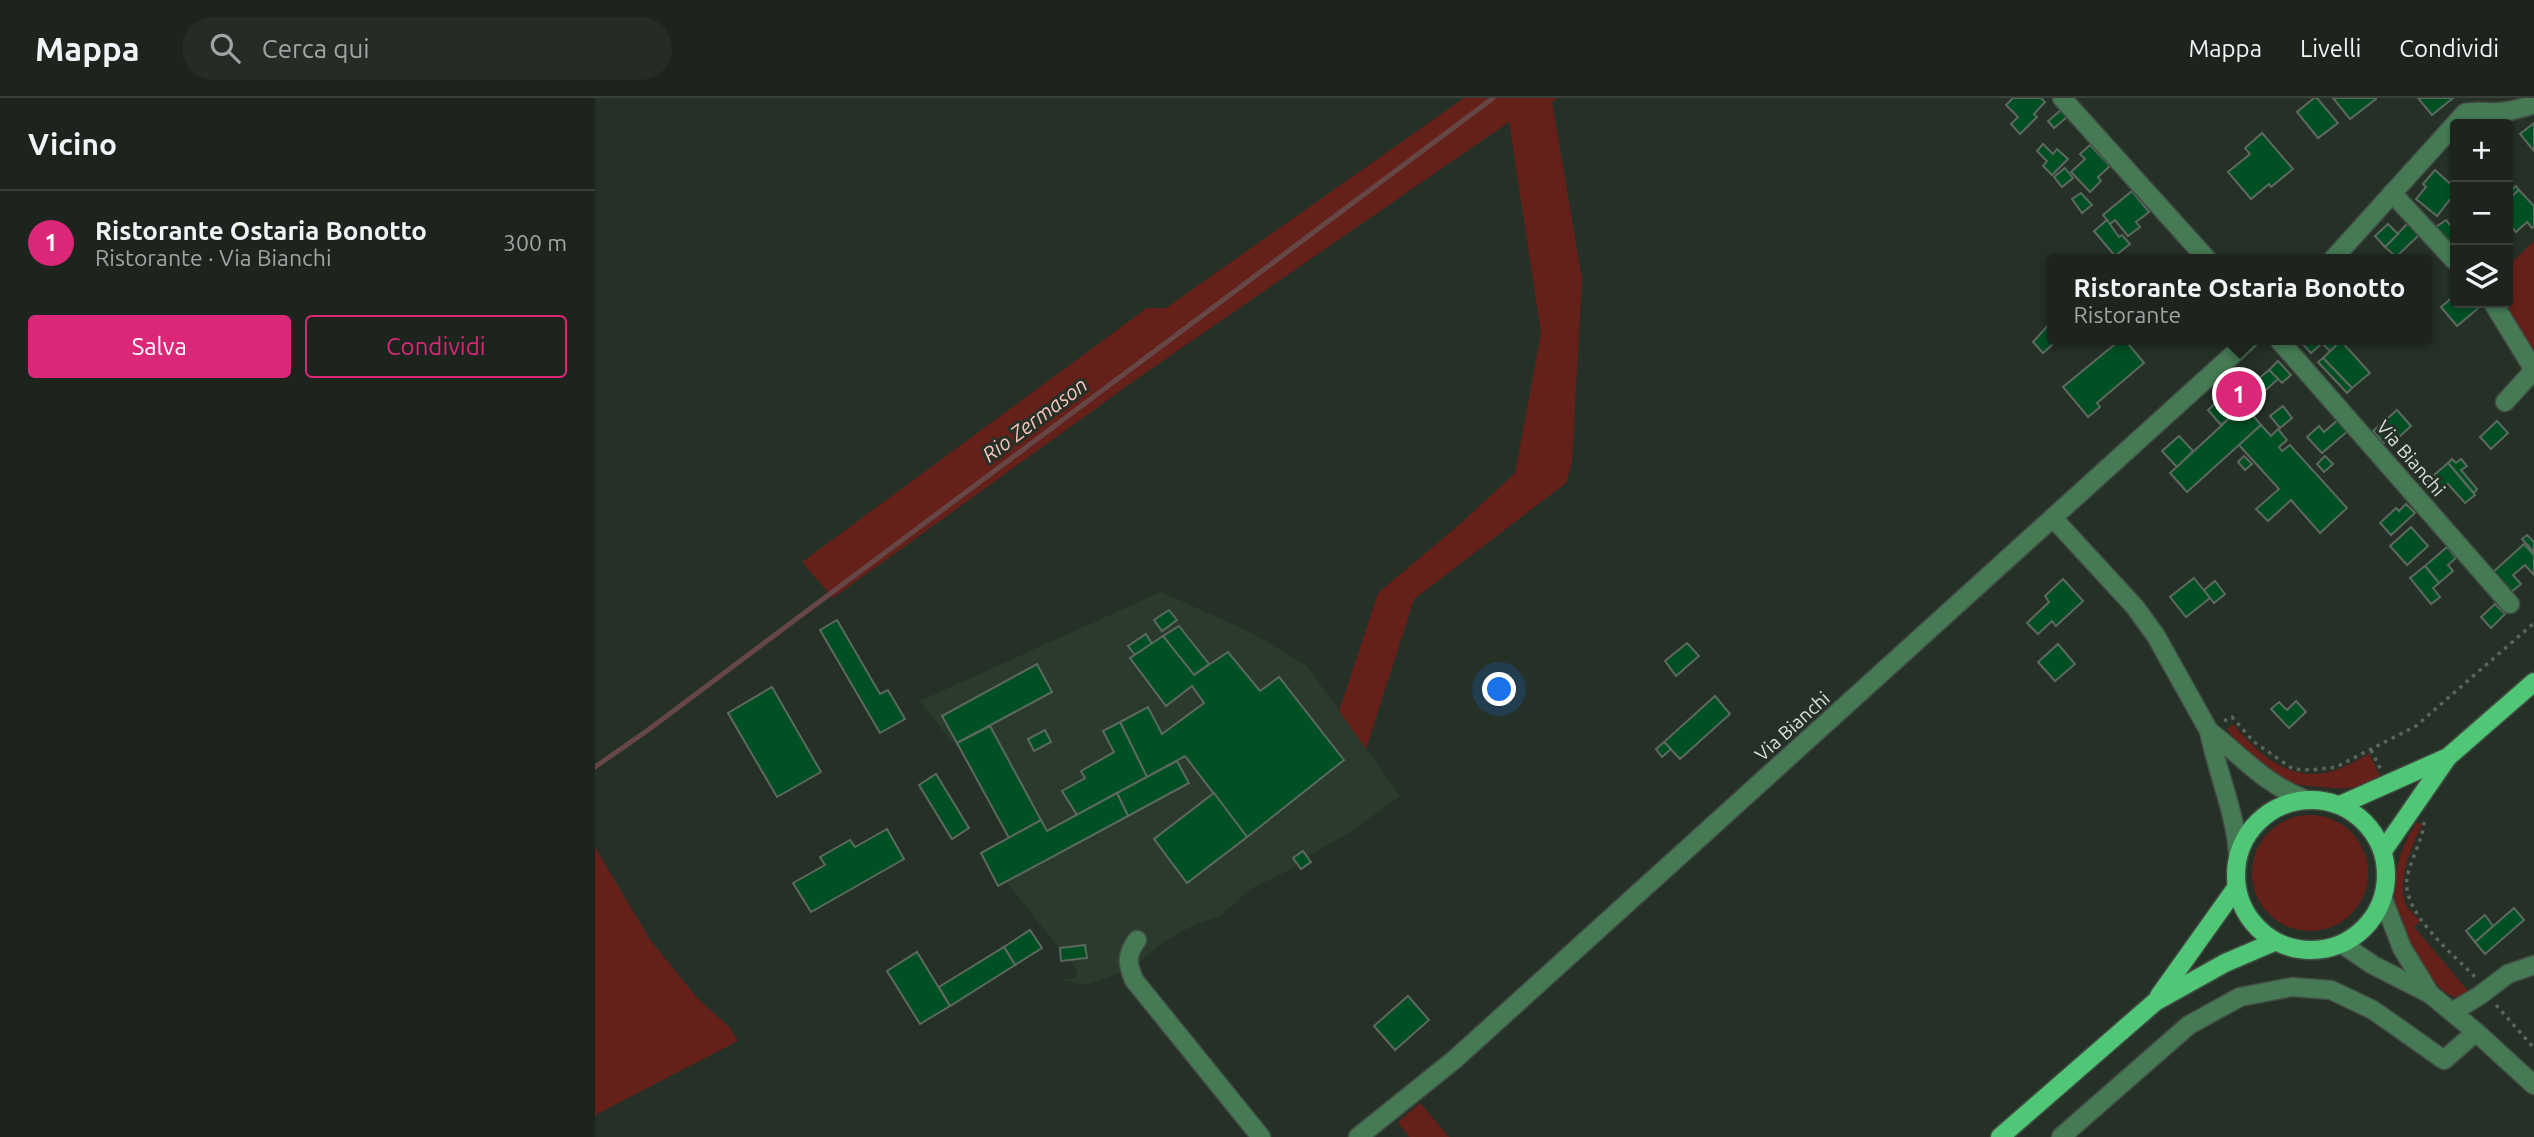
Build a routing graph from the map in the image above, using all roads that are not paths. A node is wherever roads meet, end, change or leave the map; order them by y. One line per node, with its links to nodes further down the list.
1 (2062, 98): 4 (street)
2 (2534, 104): 3 (street)
3 (2392, 193): 5 (street); 6 (street)
4 (2202, 254)
5 (2337, 254)
6 (2450, 256)
7 (2496, 308): 10 (street)
8 (2243, 345): 11 (street, Via Bianchi)
9 (2283, 345): 12 (street, Via Bianchi)
10 (2505, 402)
11 (2053, 518): 14 (street); 32 (street, Via Bianchi)
12 (2510, 604)
13 (2534, 682): 15 (main road)
14 (2209, 731): 16 (street); 19 (street)
15 (2448, 757): 17 (main road); 18 (main road)
16 (2304, 799): 17 (main road); 19 (main road)
17 (2340, 805): 18 (main road)
18 (2383, 851): 21 (main road)
19 (2238, 853): 20 (main road)
20 (2236, 888): 23 (main road); 27 (main road)
21 (2383, 899): 24 (main road); 26 (street)
22 (1137, 940): 31 (street)
23 (2274, 942): 24 (main road); 27 (main road)
24 (2342, 944): 26 (street)
25 (2534, 965): 28 (street)
26 (2430, 994): 28 (street)
27 (2155, 1002): 33 (main road)
28 (2452, 1012): 29 (street)
29 (2476, 1032): 30 (street); 34 (street)
30 (2534, 1085)
31 (1261, 1137)
32 (1358, 1137)
33 (2000, 1137)
34 (2060, 1137)

